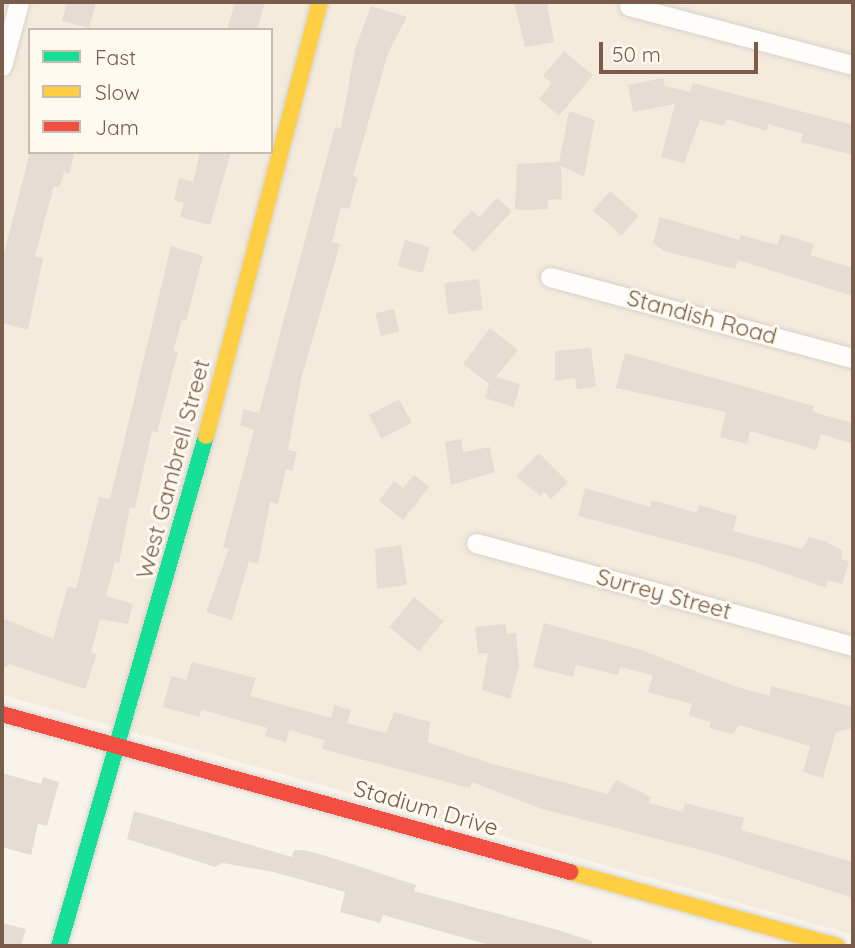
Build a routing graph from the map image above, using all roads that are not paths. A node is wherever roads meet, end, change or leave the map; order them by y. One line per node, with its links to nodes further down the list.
1 (19, 2): 5 (street)
2 (320, 2): 11 (street, West Gambrell Street)
3 (629, 6): 4 (street)
4 (853, 65)
5 (2, 66)
6 (550, 277): 7 (street, Standish Road)
7 (853, 358)
8 (476, 543): 9 (street, Surrey Street)
9 (853, 646)
10 (2, 714): 11 (street, Stadium Drive)
11 (116, 746): 12 (street, West Gambrell Street); 13 (street, Stadium Drive)
12 (59, 946)
13 (837, 946)

